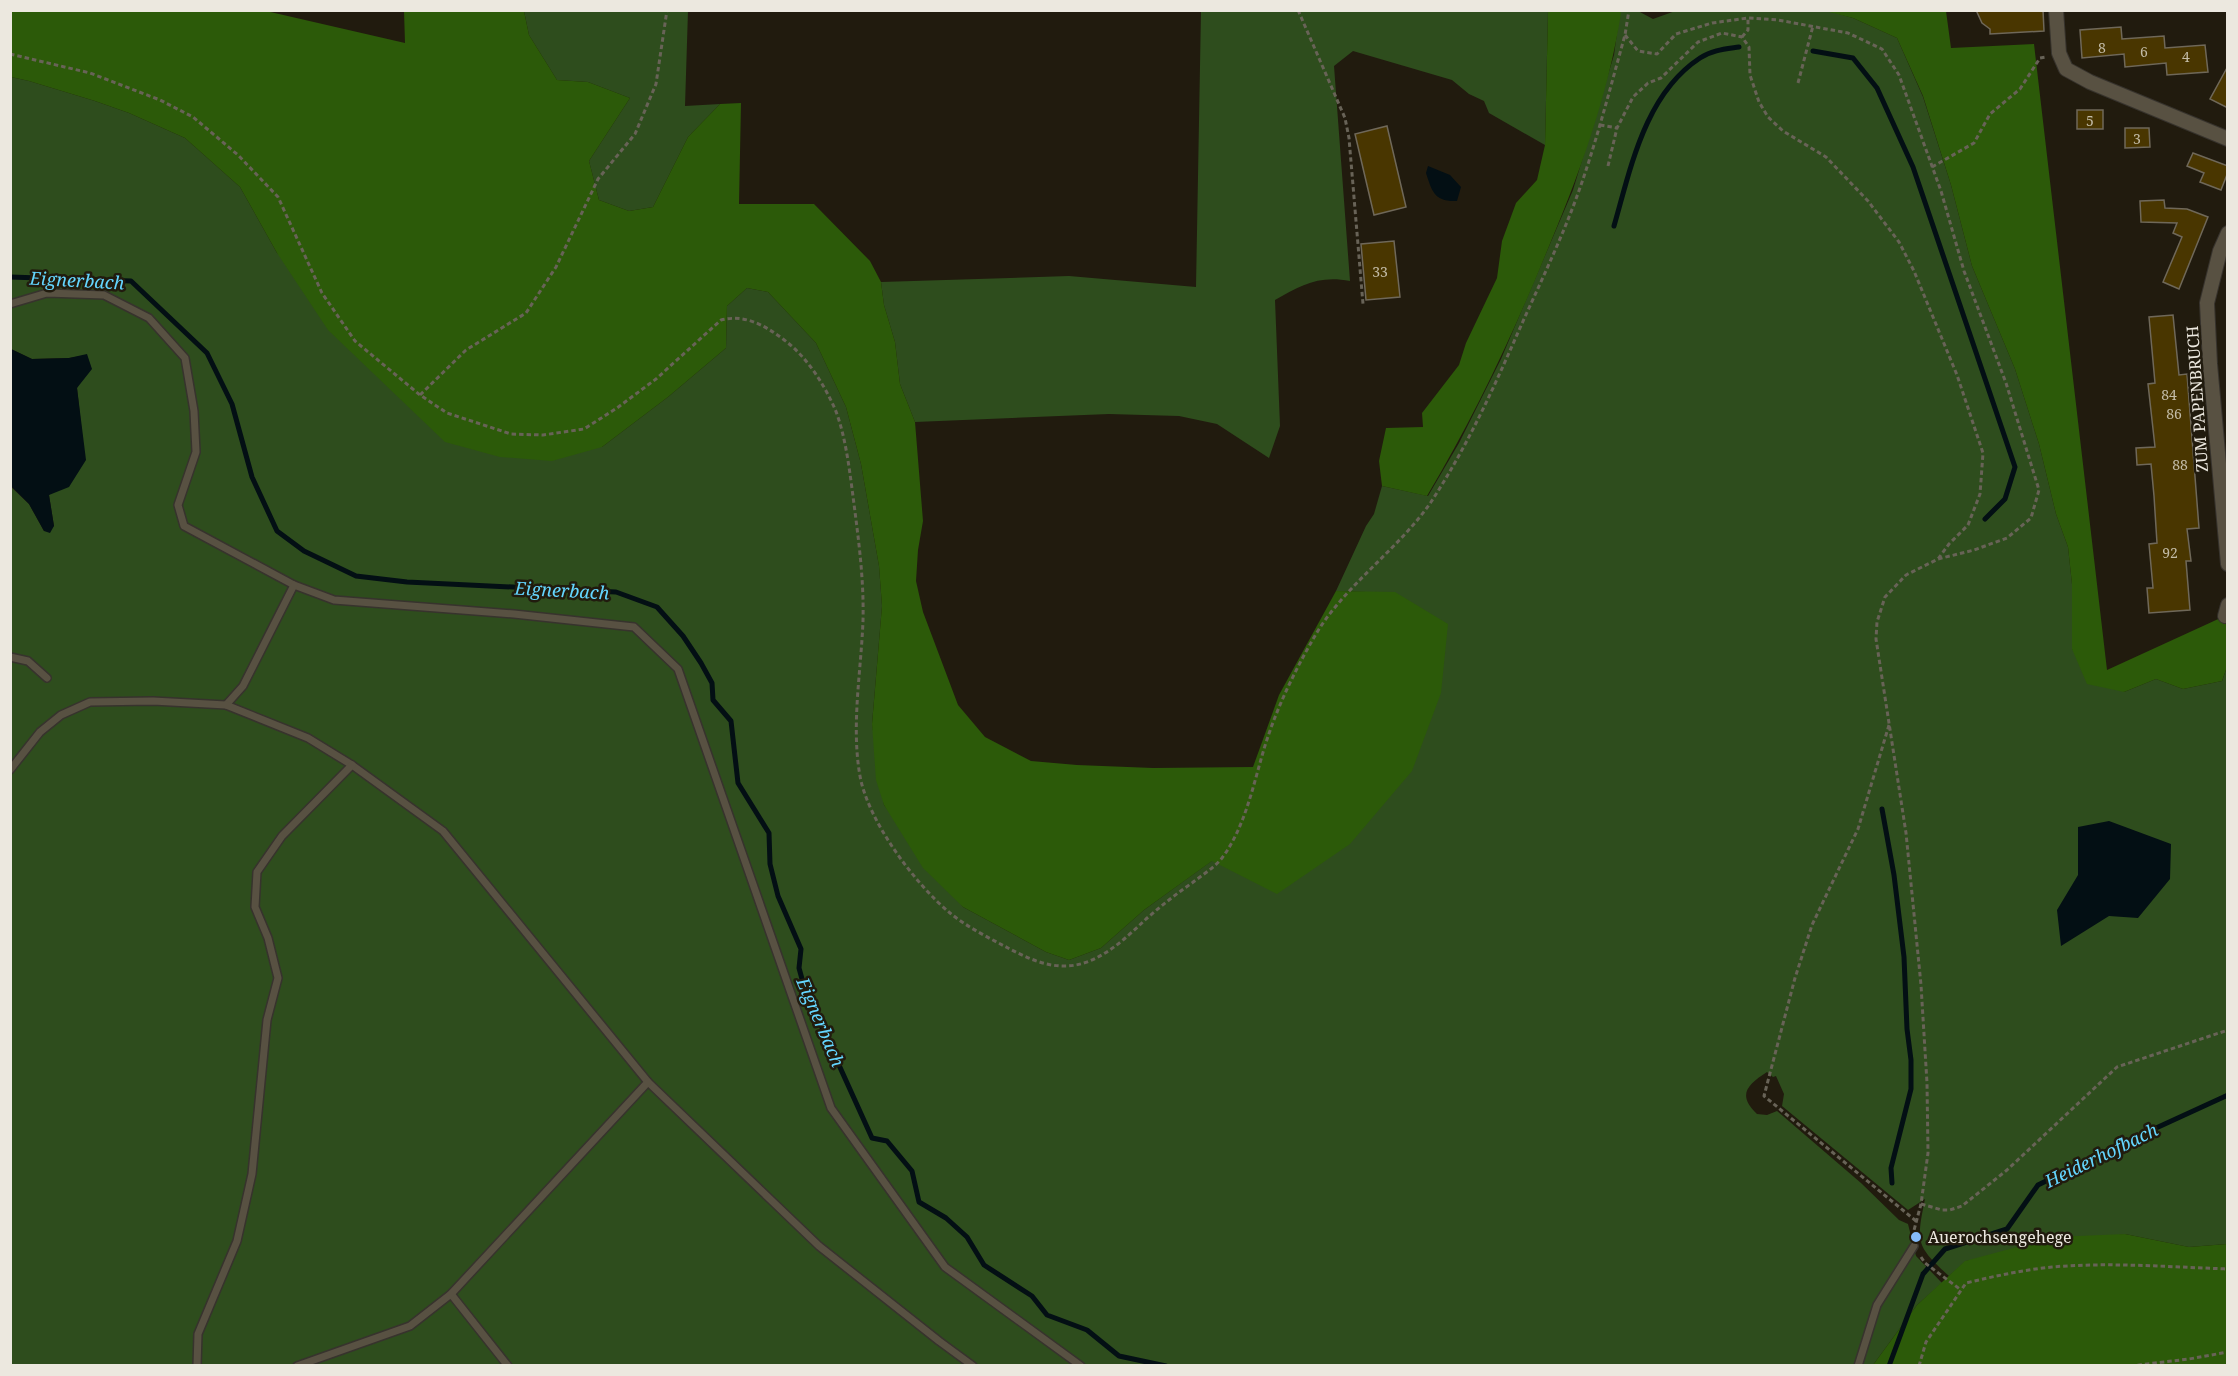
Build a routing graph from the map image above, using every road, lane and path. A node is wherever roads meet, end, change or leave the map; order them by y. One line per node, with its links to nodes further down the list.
1 (667, 10): 20 (path)
2 (1298, 10): 19 (path)
3 (1629, 10): 7 (path)
4 (2056, 10): 9 (street)
5 (1748, 18): 6 (path); 7 (path); 8 (path)
6 (1813, 26): 11 (path); 16 (path)
7 (1625, 35): 12 (path)
8 (1742, 37): 13 (path); 21 (path)
9 (2060, 53): 14 (street); 16 (path)
10 (10, 54): 20 (path)
11 (1798, 83)
12 (1600, 125): 13 (path); 20 (path)
13 (1617, 128): 15 (path)
14 (2228, 139)
15 (1608, 166)
16 (1932, 167): 21 (path)
17 (2228, 234): 22 (street, ZUM PAPENBRUCH)
18 (10, 304): 23 (lane)
19 (1363, 304)
20 (420, 395)
21 (1938, 559): 29 (path)
22 (2228, 564)
23 (294, 585): 28 (lane); 45 (lane)
24 (2228, 605): 25 (street)
25 (2228, 616)
26 (10, 657): 27 (lane)
27 (47, 678)
28 (225, 705): 30 (lane); 31 (lane)
29 (1889, 724): 34 (path); 35 (path)
30 (352, 765): 33 (lane); 41 (lane)
31 (10, 770)
32 (2228, 1030): 34 (path)
33 (648, 1082): 39 (lane); 44 (lane)
34 (1921, 1204): 35 (path)
35 (1916, 1221): 36 (path)
36 (1914, 1245): 38 (path); 46 (lane)
37 (2228, 1269): 38 (path)
38 (1961, 1290): 47 (path)
39 (451, 1294): 42 (lane); 43 (lane)
40 (2228, 1352): 48 (path)
41 (197, 1365)
42 (297, 1365)
43 (508, 1365)
44 (973, 1365)
45 (1081, 1365)
46 (1858, 1365)
47 (1918, 1365)
48 (2130, 1365)

